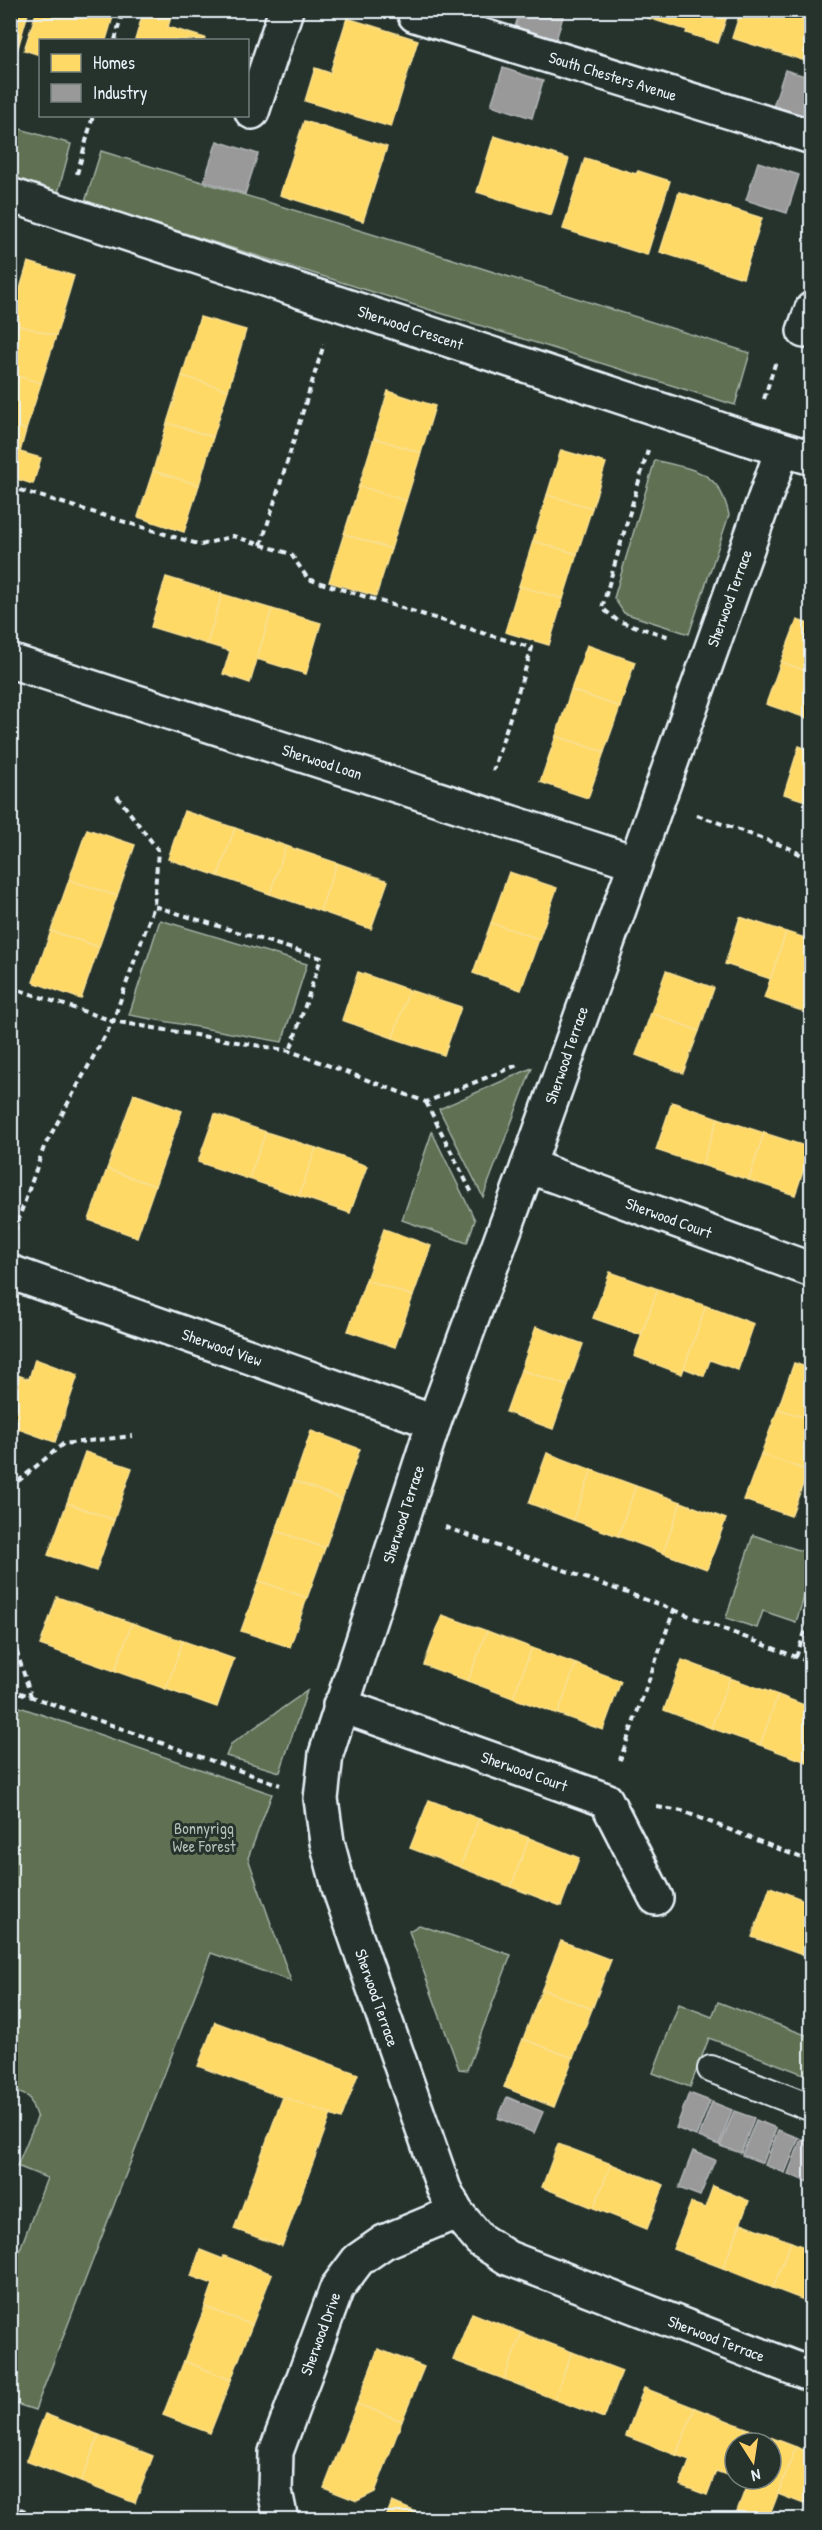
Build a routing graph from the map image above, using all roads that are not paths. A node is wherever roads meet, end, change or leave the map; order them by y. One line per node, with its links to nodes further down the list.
1 (286, 10): 3 (street)
2 (416, 15): 4 (street, South Chesters Avenue)
3 (252, 112)
4 (812, 137)
5 (10, 195): 6 (street, Sherwood Crescent)
6 (782, 449): 8 (street, Sherwood Terrace)
7 (10, 661): 8 (street, Sherwood Loan)
8 (634, 862): 9 (street, Sherwood Terrace)
9 (528, 1166): 10 (street, Sherwood Court); 12 (street, Sherwood Terrace)
10 (812, 1270)
11 (10, 1272): 12 (street, Sherwood View)
12 (434, 1422): 13 (street, Sherwood Terrace)
13 (340, 1705): 14 (street, Sherwood Court); 17 (street, Sherwood Terrace)
14 (656, 1898)
15 (711, 2069): 16 (lane)
16 (812, 2108)
17 (456, 2212): 18 (street, Sherwood Terrace); 19 (street, Sherwood Drive)
18 (812, 2375)
19 (281, 2520)

